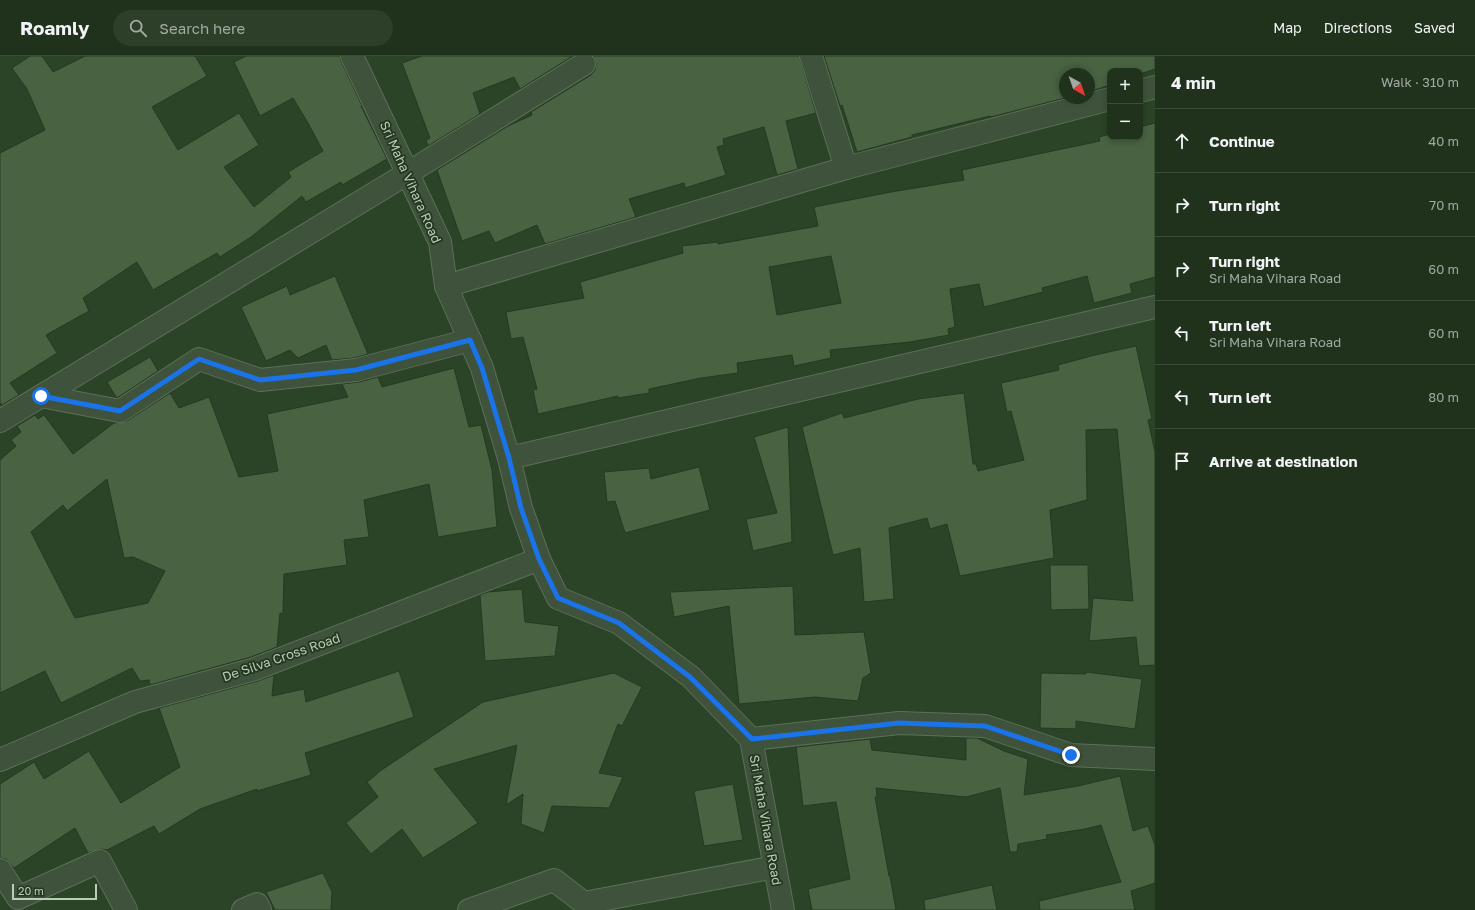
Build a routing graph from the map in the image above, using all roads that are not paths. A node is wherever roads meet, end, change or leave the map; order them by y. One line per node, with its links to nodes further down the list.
1 (352, 56): 8 (street, Sri Maha Vihara Road)
2 (811, 56): 7 (street)
3 (584, 64): 8 (street)
4 (1155, 87): 5 (street)
5 (1143, 90)
6 (1107, 100): 7 (street)
7 (846, 168): 9 (street)
8 (408, 173): 9 (street, Sri Maha Vihara Road); 12 (street)
9 (446, 286): 11 (street, Sri Maha Vihara Road)
10 (1155, 307): 14 (street)
11 (470, 340): 12 (street); 14 (street, Sri Maha Vihara Road)
12 (41, 396): 13 (street)
13 (0, 421)
14 (509, 458): 15 (street, Sri Maha Vihara Road)
15 (539, 559): 16 (street, Sri Maha Vihara Road); 18 (street, De Silva Cross Road)
16 (752, 739): 17 (street); 19 (street, Sri Maha Vihara Road)
17 (1155, 759)
18 (0, 760)
19 (775, 867): 24 (street); 25 (street, Sri Maha Vihara Road)
20 (0, 870): 21 (street)
21 (126, 910)
22 (243, 910): 23 (street)
23 (260, 910)
24 (469, 910)
25 (783, 910)

